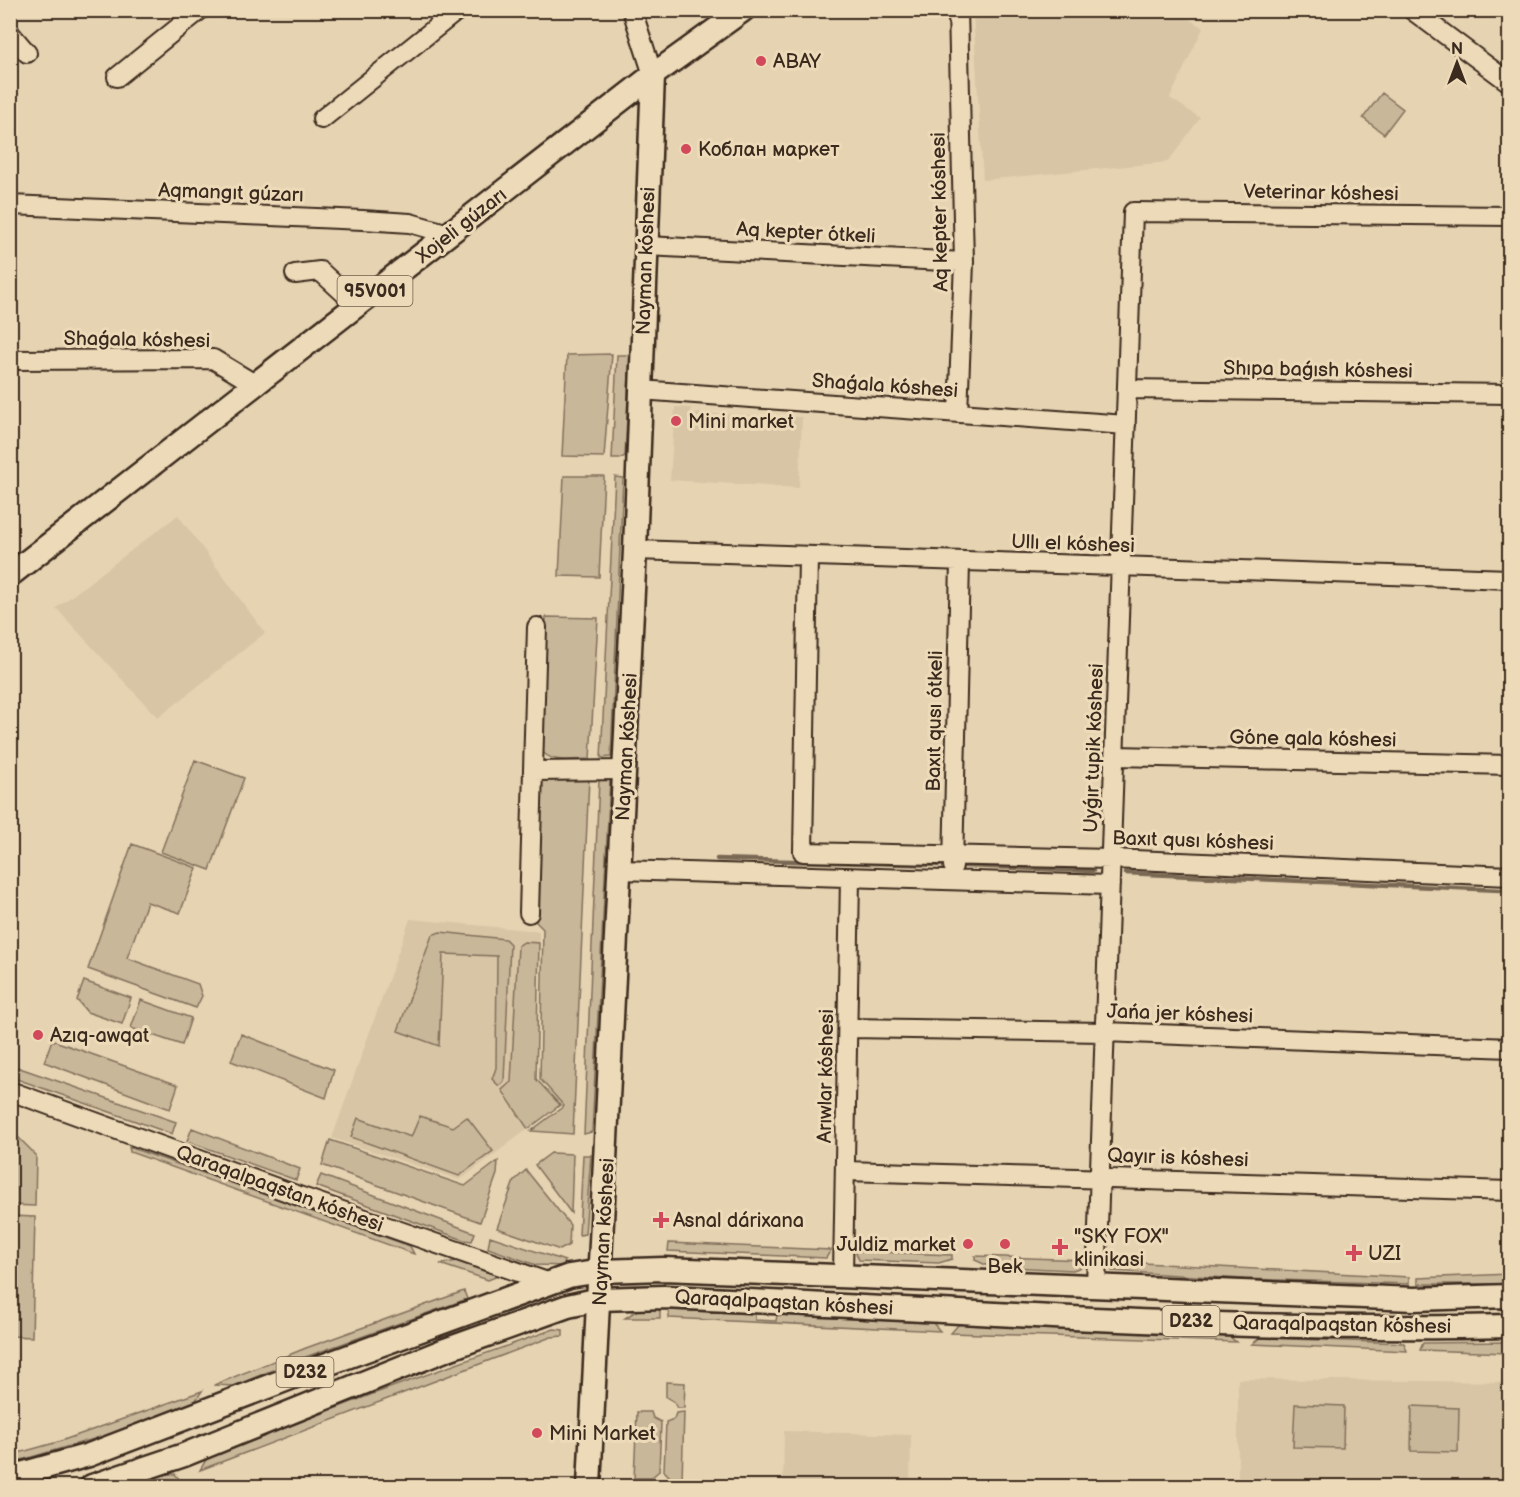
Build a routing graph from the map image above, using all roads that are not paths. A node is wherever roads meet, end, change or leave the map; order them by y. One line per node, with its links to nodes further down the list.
1 (200, 10): 10 (street)
2 (458, 10): 12 (street)
3 (632, 10): 9 (street, Nayman kóshesi)
4 (743, 10): 9 (main road, Xojeli gúzarı / 95V001)
5 (958, 10): 18 (street, Aq kepter kóshesi)
6 (1413, 10): 11 (street)
7 (10, 33): 8 (street)
8 (27, 53)
9 (653, 75): 16 (main road, Xojeli gúzarı / 95V001); 17 (main road, Nayman kóshesi)
10 (117, 77)
11 (1509, 83)
12 (321, 119)
13 (10, 205): 16 (street, Aqmangıt gúzarı)
14 (1133, 212): 15 (street, Veterinar kóshesi); 23 (street, Uyǵır tupik kóshesi)
15 (1509, 216)
16 (449, 234): 20 (main road, Xojeli gúzarı / 95V001)
17 (646, 246): 18 (street, Aq kepter ótkeli); 24 (main road, Nayman kóshesi)
18 (964, 262): 26 (street, Aq kepter kóshesi)
19 (295, 274): 20 (street)
20 (357, 305): 22 (main road, Xojeli gúzarı / 95V001)
21 (10, 360): 22 (street, Shaǵala kóshesi)
22 (256, 385): 32 (main road, Xojeli gúzarı / 95V001)
23 (1127, 389): 25 (street, Shıpa baǵısh kóshesi); 27 (street, Uyǵır tupik kóshesi)
24 (640, 390): 26 (street, Shaǵala kóshesi); 28 (main road, Nayman kóshesi)
25 (1509, 394)
26 (958, 412): 27 (street, Shaǵala kóshesi)
27 (1126, 425): 31 (street, Uyǵır tupik kóshesi)
28 (635, 550): 29 (street, Ullı el kóshesi); 37 (main road, Nayman kóshesi)
29 (808, 557): 30 (street, Ullı el kóshesi); 39 (street, Baxıt qusı kóshesi)
30 (960, 562): 31 (street, Ullı el kóshesi); 39 (street, Baxıt qusı ótkeli)
31 (1121, 567): 33 (street, Ullı el kóshesi); 35 (street, Uyǵır tupik kóshesi)
32 (10, 576)
33 (1509, 579)
34 (537, 627): 38 (street)
35 (1116, 756): 36 (street, Góne qala kóshesi); 40 (street, Uyǵır tupik kóshesi)
36 (1509, 765)
37 (625, 770): 38 (street); 41 (main road, Nayman kóshesi)
38 (533, 771): 46 (street)
39 (953, 856): 40 (street, Baxıt qusı kóshesi); 44 (street, Baxıt qusı ótkeli)
40 (1111, 859): 42 (street, Baxıt qusı kóshesi); 45 (street, Uyǵır tupik kóshesi)
41 (620, 870): 43 (street); 54 (main road, Nayman kóshesi)
42 (1509, 876)
43 (850, 878): 44 (street); 47 (street, Arıwlar kóshesi)
44 (952, 881): 45 (street)
45 (1110, 885): 48 (street, Uyǵır tupik kóshesi)
46 (529, 913)
47 (849, 1028): 48 (street, Jańa jer kóshesi); 51 (street, Arıwlar kóshesi)
48 (1105, 1032): 49 (street, Jańa jer kóshesi); 52 (street, Uyǵır tupik kóshesi)
49 (1509, 1048)
50 (10, 1091): 56 (street, Qaraqalpaqstan kóshesi)
51 (846, 1171): 52 (street, Qayır is kóshesi); 55 (street, Arıwlar kóshesi)
52 (1100, 1177): 53 (street, Qayır is kóshesi); 57 (street, Uyǵır tupik kóshesi)
53 (1509, 1191)
54 (601, 1271): 55 (main road, Qaraqalpaqstan kóshesi / D232); 56 (main road, Qaraqalpaqstan kóshesi / D232); 59 (main road, Nayman kóshesi)
55 (843, 1274): 57 (main road, Qaraqalpaqstan kóshesi / D232)
56 (550, 1283): 60 (main road); 62 (main road, Qaraqalpaqstan kóshesi / D232)
57 (1096, 1285): 58 (main road, Qaraqalpaqstan kóshesi / D232)
58 (1509, 1296)
59 (600, 1299): 60 (main road, Qaraqalpaqstan kóshesi / D232); 61 (main road, Qaraqalpaqstan kóshesi / D232); 64 (main road, Nayman kóshesi)
60 (556, 1310): 63 (main road, Qaraqalpaqstan kóshesi / D232)
61 (1509, 1326)
62 (10, 1477)
63 (92, 1486)
64 (589, 1486)

